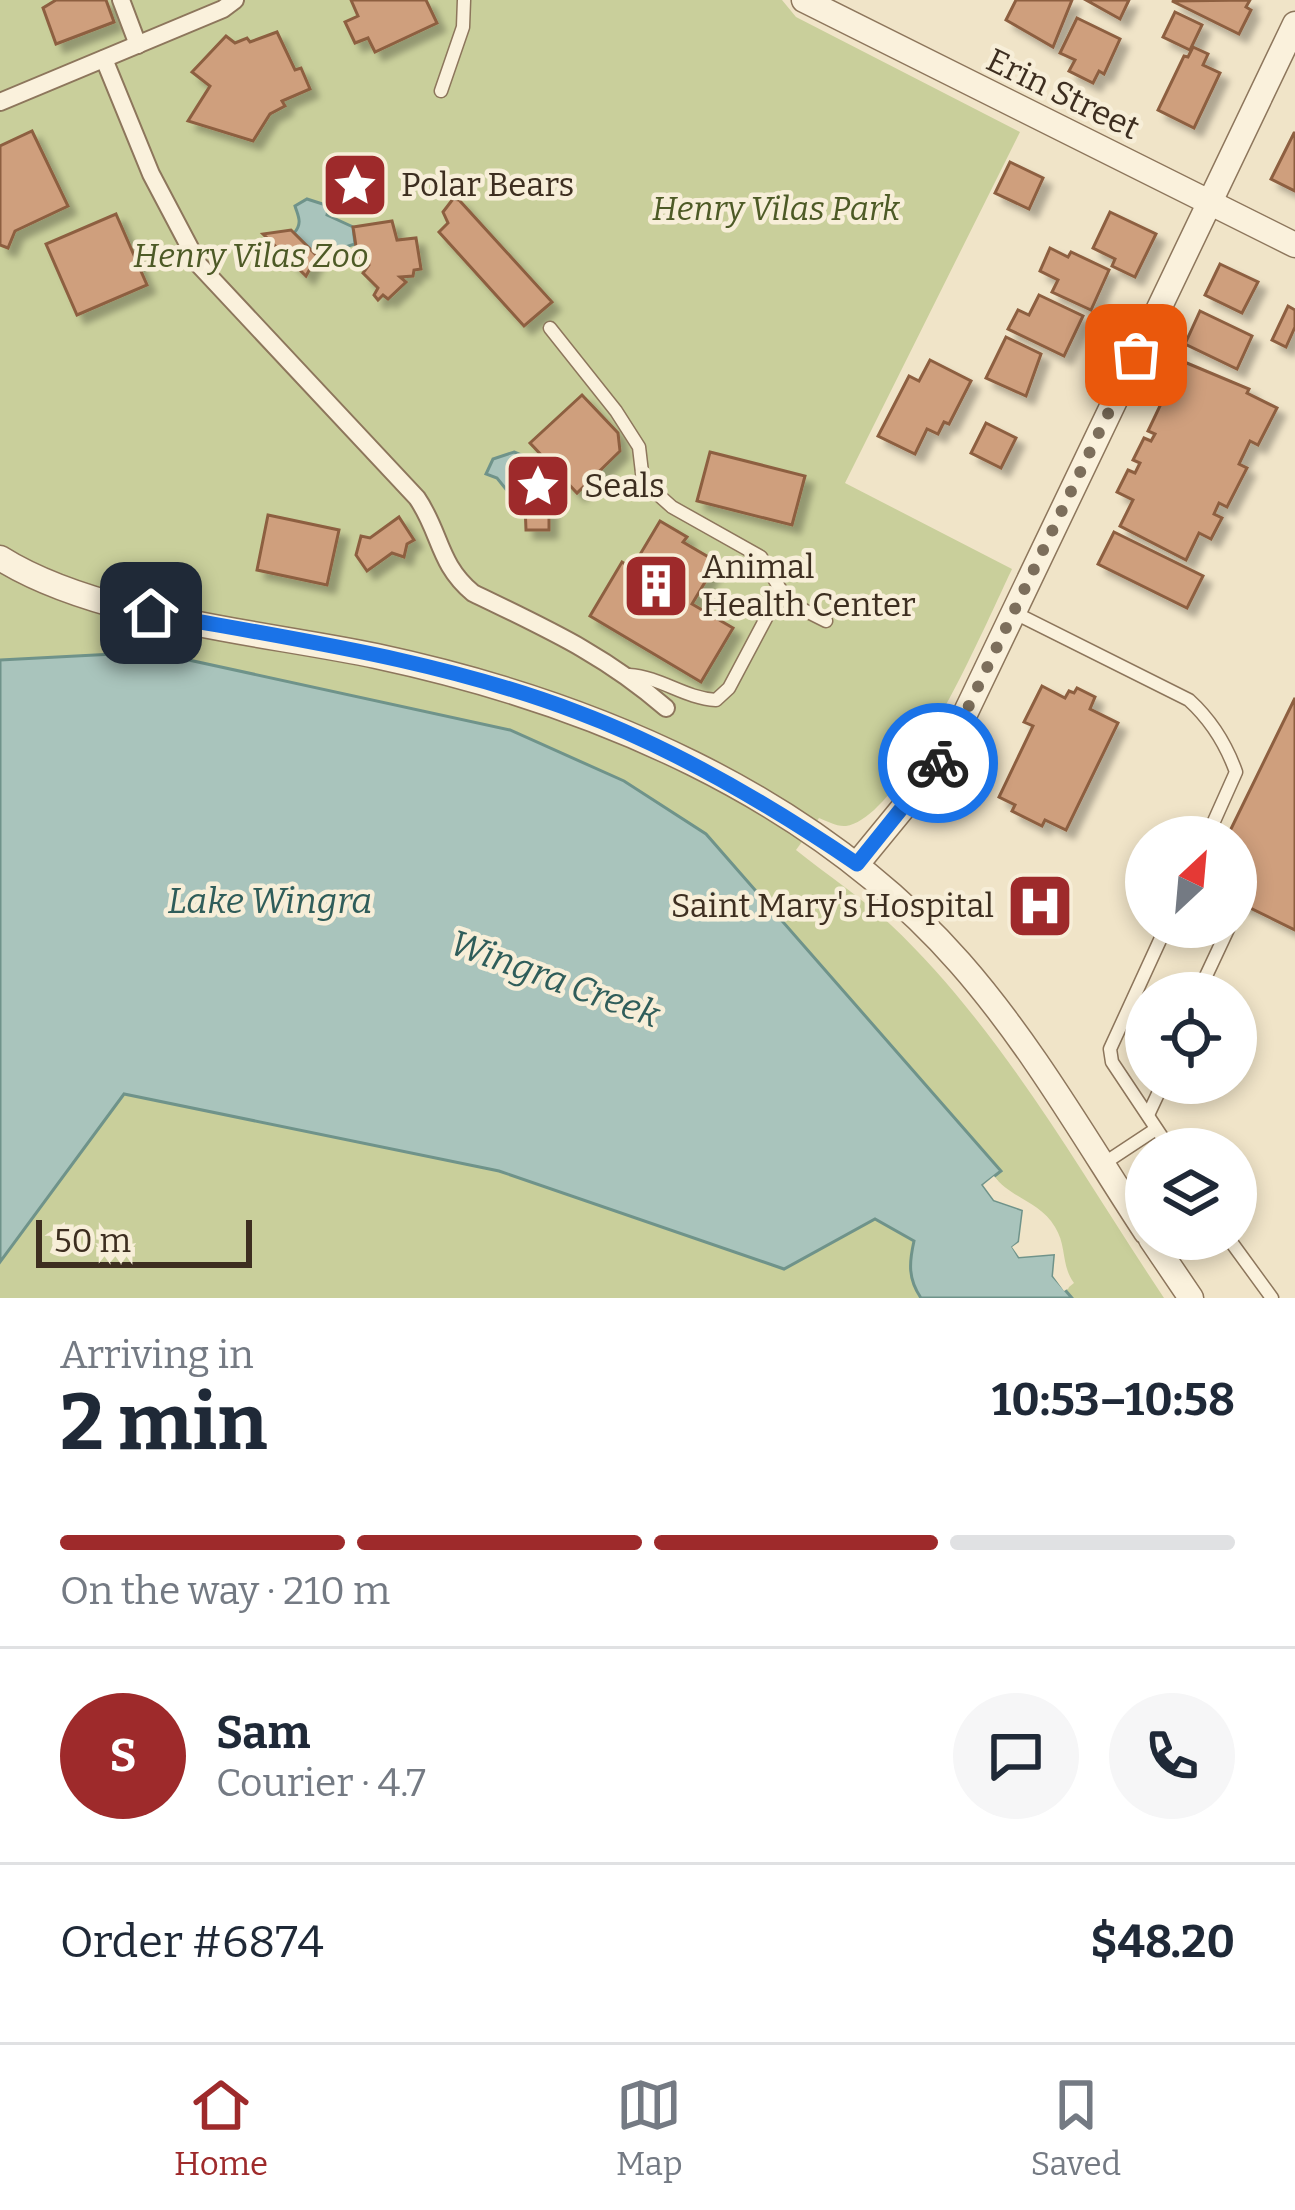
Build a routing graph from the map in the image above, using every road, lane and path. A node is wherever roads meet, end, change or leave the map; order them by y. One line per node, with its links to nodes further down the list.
1 (121, 0): 6 (street)
2 (235, 0): 6 (street)
3 (464, 0): 8 (lane)
4 (804, 0): 10 (street, Erin Street)
5 (1295, 24): 10 (street)
6 (138, 45): 7 (street)
7 (104, 58): 9 (street); 17 (street)
8 (441, 91)
9 (0, 102)
10 (1209, 203): 11 (street, Erin Street); 15 (street)
11 (1295, 245)
12 (550, 328): 14 (lane)
13 (0, 558): 20 (street)
14 (781, 590): 16 (lane); 17 (lane)
15 (1012, 611): 19 (lane); 20 (street)
16 (826, 621)
17 (629, 675): 18 (street)
18 (666, 708)
19 (1216, 816)
20 (857, 864): 26 (street)
21 (1156, 948): 23 (lane)
22 (1153, 1104): 23 (lane)
23 (1148, 1115): 24 (lane)
24 (1155, 1128)
25 (1125, 1150): 26 (lane)
26 (1102, 1165): 27 (street)
27 (1125, 1200)
28 (1165, 1260): 30 (street)
29 (1244, 1260): 31 (lane)
30 (1191, 1298)
31 (1272, 1298)

